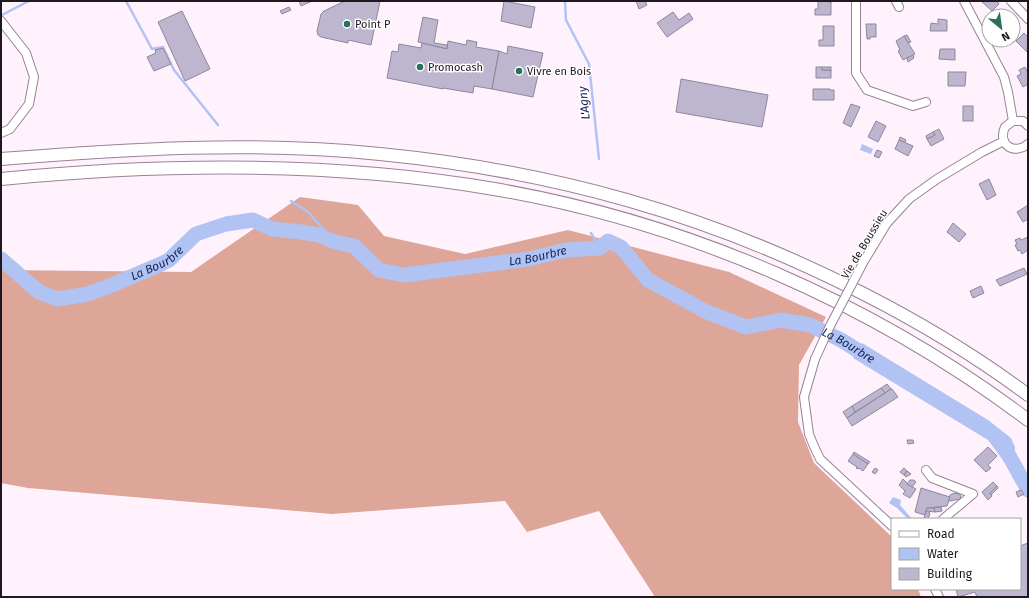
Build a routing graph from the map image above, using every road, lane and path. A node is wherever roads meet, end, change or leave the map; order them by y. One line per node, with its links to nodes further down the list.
1 (856, 1): 6 (street)
2 (964, 1): 7 (street)
3 (1010, 1): 4 (street)
4 (1028, 19)
5 (1, 21): 9 (street)
6 (926, 102)
7 (1013, 121): 8 (street); 10 (street)
8 (1028, 126)
9 (1, 132)
10 (1004, 141): 11 (street); 18 (street, Vie de Boussieu, bridge)
11 (1028, 144)
12 (1, 158): 14 (highway)
13 (1, 179): 15 (highway)
14 (1028, 395)
15 (1028, 420)
16 (926, 470): 17 (street)
17 (943, 518)
18 (891, 525)

